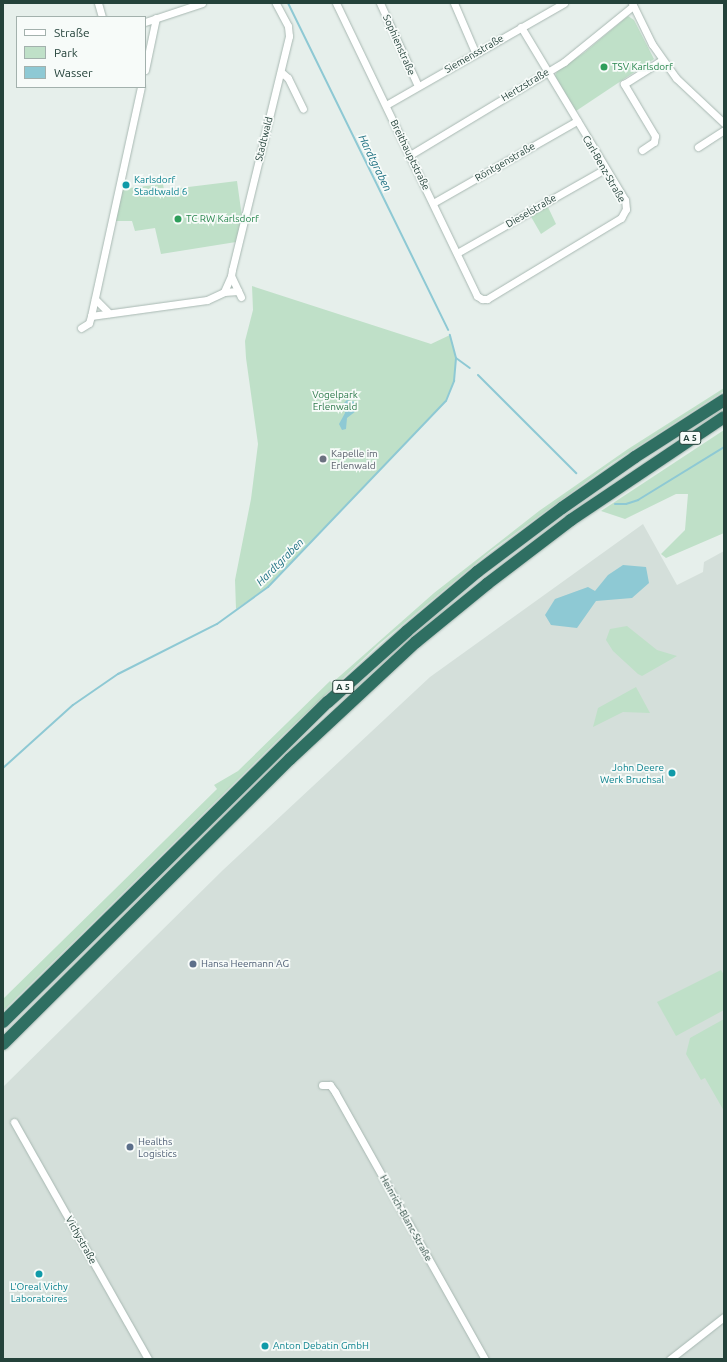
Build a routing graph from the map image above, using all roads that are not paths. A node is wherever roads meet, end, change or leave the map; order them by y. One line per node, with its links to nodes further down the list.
1 (98, 3): 9 (street)
2 (202, 3): 10 (street)
3 (276, 3): 16 (street, Stadtwald)
4 (336, 3): 20 (street, Breithauptstraße)
5 (380, 3): 18 (street, Sophienstraße)
6 (454, 3): 13 (street)
7 (564, 3): 12 (street, Siemensstraße)
8 (633, 4): 14 (street); 17 (street, Hertzstraße)
9 (102, 16)
10 (156, 18): 11 (street); 15 (street)
11 (146, 22)
12 (521, 27): 13 (street, Siemensstraße); 17 (street, Carl-Benz-Straße)
13 (475, 52): 18 (street, Siemensstraße)
14 (662, 60): 23 (street); 26 (street)
15 (146, 65)
16 (281, 72): 21 (street); 31 (street, Stadtwald)
17 (547, 72): 22 (street, Carl-Benz-Straße); 27 (street, Hertzstraße)
18 (418, 86): 20 (street, Siemensstraße)
19 (141, 88): 33 (street)
20 (386, 105): 27 (street, Breithauptstraße)
21 (303, 109)
22 (576, 121): 28 (street, Carl-Benz-Straße); 29 (street, Röntgenstraße)
23 (724, 123)
24 (724, 130): 25 (street)
25 (698, 147)
26 (642, 150)
27 (410, 155): 29 (street, Breithauptstraße)
28 (605, 169): 30 (street, Dieselstraße); 34 (street, Carl-Benz-Straße)
29 (433, 203): 30 (street, Breithauptstraße)
30 (457, 253): 34 (street, Breithauptstraße)
31 (231, 276): 32 (street, Stadtwald); 32 (street)
32 (224, 292): 35 (street)
33 (95, 299): 35 (street); 36 (street)
34 (487, 299)
35 (109, 313): 36 (street)
36 (92, 316): 37 (street)
37 (81, 328)
38 (724, 400): 40 (highway, A 5)
39 (724, 417): 41 (highway, A 5)
40 (3, 1022)
41 (3, 1044)
42 (322, 1086): 46 (street, Heinrich-Blanc-Straße)
43 (14, 1122): 45 (street, Vichystraße)
44 (724, 1317): 47 (street)
45 (148, 1359)
46 (485, 1359)
47 (670, 1359)

